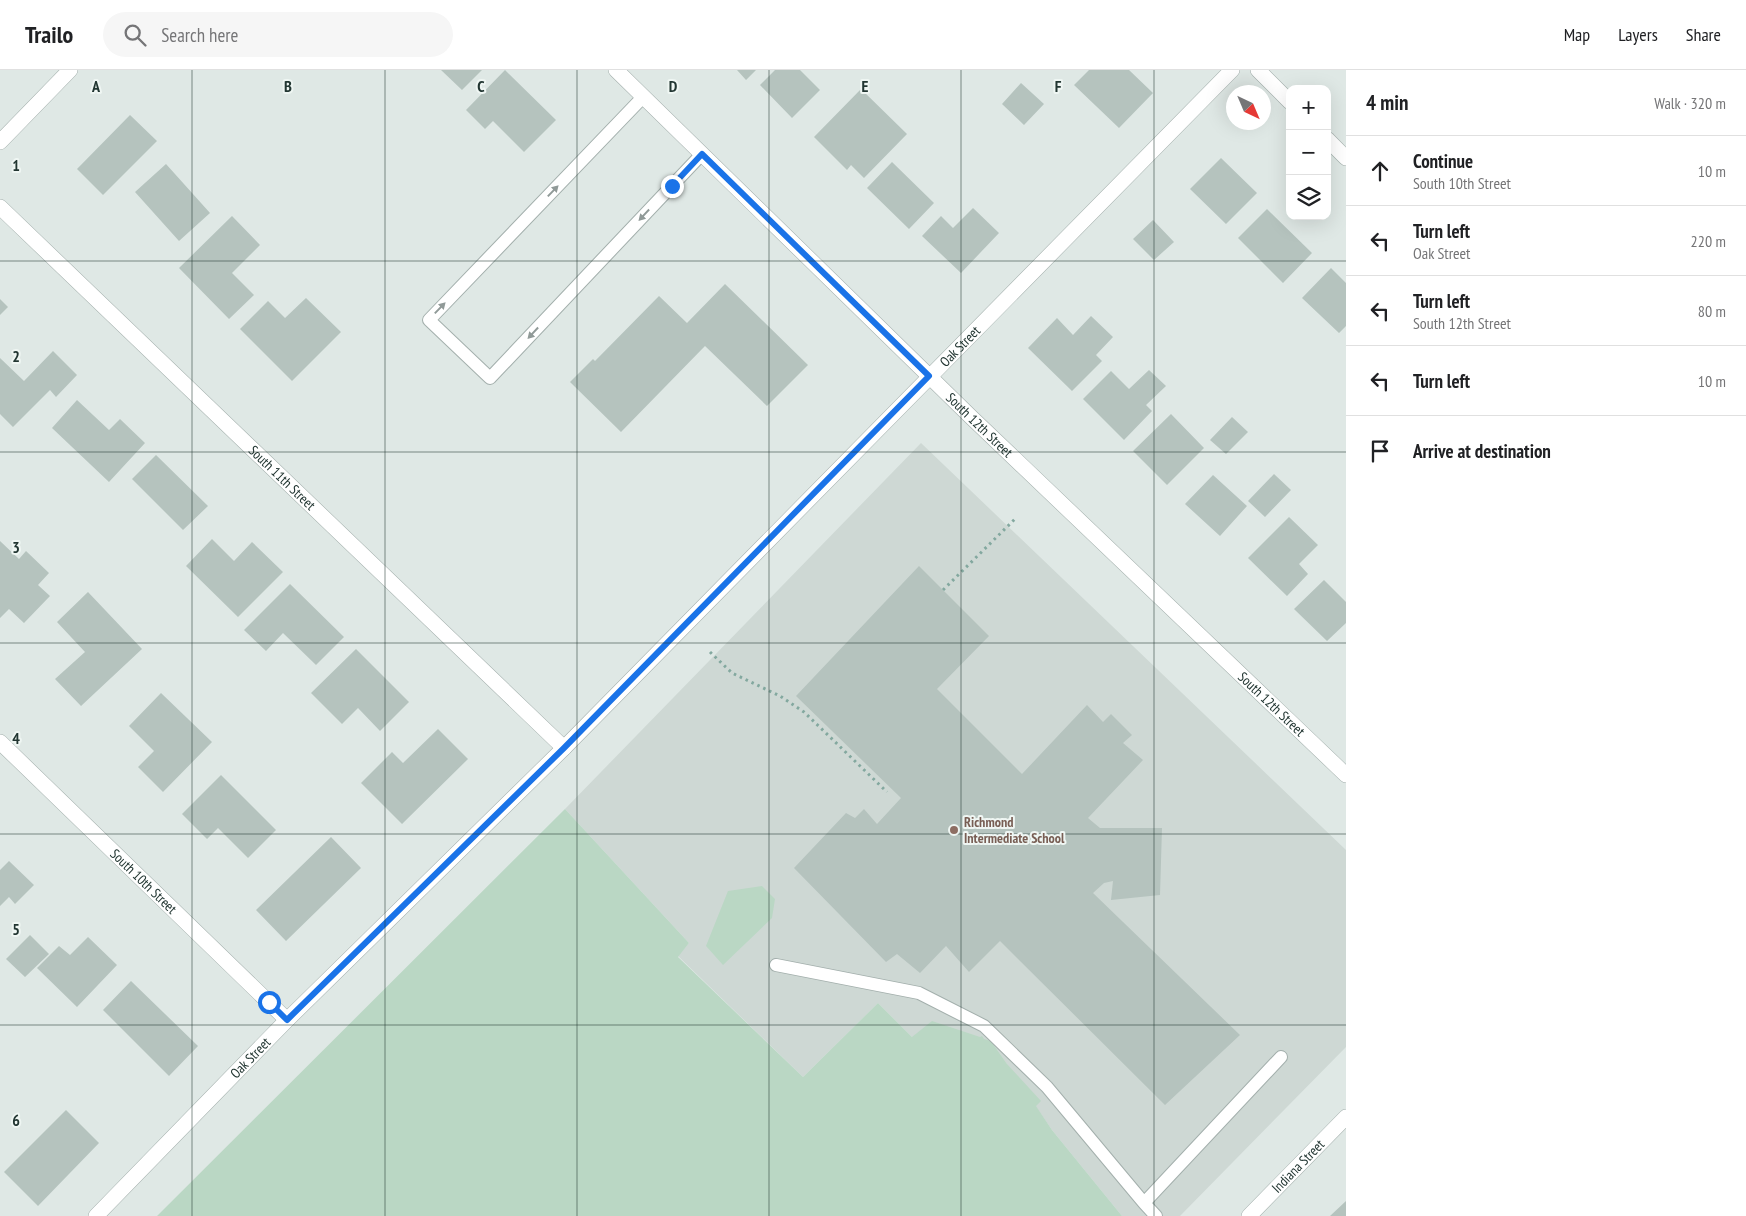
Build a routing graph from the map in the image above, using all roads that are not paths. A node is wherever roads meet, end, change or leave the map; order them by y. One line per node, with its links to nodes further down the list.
1 (70, 70): 7 (street)
2 (616, 70): 5 (street, South 12th Street)
3 (1232, 70): 12 (street, Oak Street)
4 (1258, 70): 6 (street)
5 (643, 97): 9 (street, South 12th Street); 9 (lane, one-way to 5)
6 (1286, 98)
7 (0, 142)
8 (1331, 143): 10 (street)
9 (702, 154): 12 (street, South 12th Street)
10 (1346, 158)
11 (0, 207): 14 (street, South 11th Street)
12 (929, 376): 14 (street, Oak Street); 15 (street, South 12th Street)
13 (0, 742): 17 (street, South 10th Street)
14 (564, 748): 17 (street, Oak Street)
15 (1346, 775)
16 (776, 965): 20 (lane)
17 (287, 1020): 21 (street, Oak Street)
18 (1282, 1057): 20 (lane)
19 (1346, 1117): 23 (street, Indiana Street)
20 (1144, 1203): 22 (lane)
21 (96, 1216)
22 (1156, 1216)
23 (1249, 1216)

